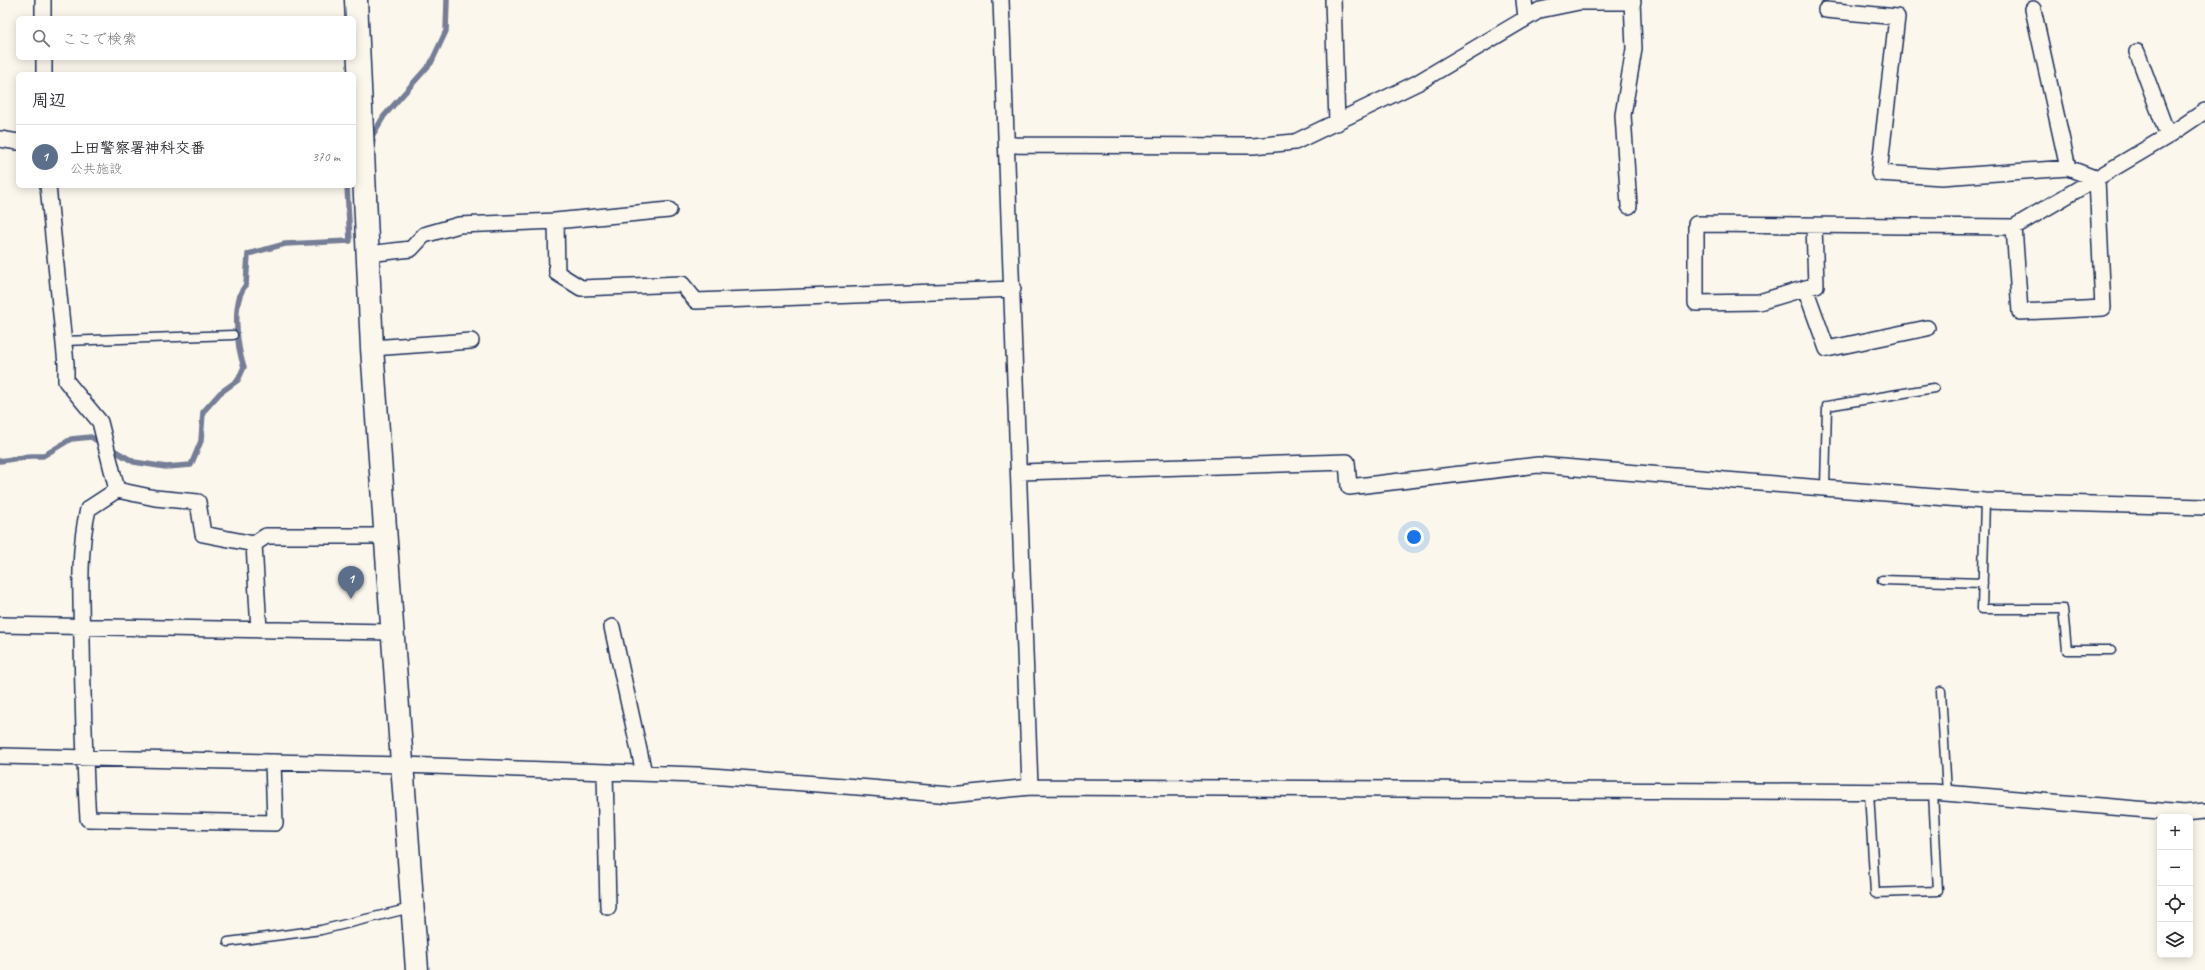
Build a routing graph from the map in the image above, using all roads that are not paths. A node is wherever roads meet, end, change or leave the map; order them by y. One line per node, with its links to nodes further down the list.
1 (43, 0): 9 (street)
2 (356, 0): 28 (street)
3 (1001, 0): 19 (street)
4 (1333, 0): 15 (street)
5 (1524, 0): 10 (street)
6 (1633, 1): 10 (street); 23 (street)
7 (2033, 9): 20 (street)
8 (1826, 10): 20 (street)
9 (43, 16)
10 (1526, 18): 15 (street)
11 (2137, 52): 16 (street)
12 (44, 60): 13 (street)
13 (44, 72)
14 (2205, 111): 16 (street)
15 (1337, 123): 19 (street)
16 (2168, 136): 21 (street)
17 (0, 139): 18 (street)
18 (16, 142)
19 (1007, 145): 30 (street)
20 (2068, 168): 21 (street)
21 (2097, 179): 27 (street); 27 (street)
22 (48, 188): 33 (street)
23 (1629, 206)
24 (670, 210): 25 (street)
25 (555, 221): 28 (street); 30 (street)
26 (1814, 226): 27 (street); 29 (street); 29 (street)
27 (2014, 228)
28 (368, 254): 35 (street)
29 (1806, 288): 31 (street)
30 (1013, 289): 37 (street)
31 (1927, 328)
32 (233, 335): 33 (lane)
33 (64, 341): 39 (street)
34 (471, 341): 35 (street)
35 (372, 348): 42 (street)
36 (1934, 388): 38 (lane)
37 (1020, 472): 38 (street); 59 (street)
38 (1824, 487): 40 (street)
39 (117, 490): 43 (street); 47 (street)
40 (1985, 501): 41 (street); 45 (lane)
41 (2205, 507)
42 (384, 536): 43 (street); 50 (street)
43 (254, 544): 49 (street)
44 (1882, 580): 45 (lane)
45 (1983, 583): 51 (lane)
46 (0, 624): 47 (street)
47 (82, 626): 49 (street); 54 (street)
48 (612, 627): 58 (street)
49 (259, 630): 50 (street)
50 (392, 632): 56 (street)
51 (2112, 650)
52 (1941, 690): 61 (lane)
53 (0, 756): 54 (street)
54 (84, 757): 55 (street); 55 (street)
55 (273, 762): 56 (street)
56 (402, 765): 57 (street); 64 (street)
57 (605, 772): 58 (street); 63 (street)
58 (644, 774): 59 (street)
59 (1030, 787): 60 (street)
60 (1869, 792): 61 (street); 61 (lane)
61 (1940, 792): 62 (street)
62 (2205, 811)
63 (608, 907)
64 (411, 908): 65 (lane); 66 (street)
65 (228, 942)
66 (417, 970)

